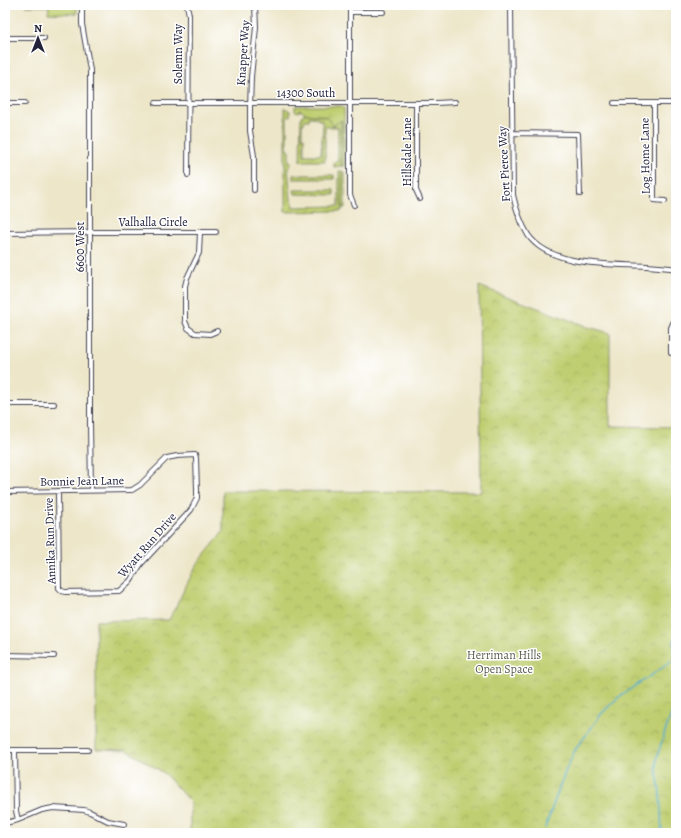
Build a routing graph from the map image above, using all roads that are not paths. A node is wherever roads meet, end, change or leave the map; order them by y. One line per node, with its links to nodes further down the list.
1 (82, 5): 28 (street, 6600 West)
2 (187, 5): 14 (street, Solemn Way)
3 (255, 5): 15 (street, Knapper Way)
4 (350, 5): 6 (street)
5 (511, 5): 21 (street, Fort Pierce Way)
6 (350, 12): 7 (street); 16 (street)
7 (383, 12)
8 (5, 38): 9 (street)
9 (44, 38)
10 (455, 102): 17 (street, 14300 South)
11 (5, 103): 12 (street)
12 (25, 103)
13 (156, 103): 14 (street, 14300 South)
14 (188, 103): 15 (street, 14300 South); 22 (street, Solemn Way)
15 (250, 103): 16 (street, 14300 South); 23 (street, Knapper Way)
16 (350, 103): 17 (street, 14300 South); 27 (street)
17 (416, 103): 25 (street, Hillsdale Lane)
18 (614, 103): 19 (street)
19 (654, 103): 20 (street); 26 (street, Log Home Lane)
20 (676, 103)
21 (512, 133): 24 (street); 32 (street, Fort Pierce Way)
22 (188, 175)
23 (254, 190)
24 (580, 194)
25 (420, 199)
26 (665, 200)
27 (354, 205)
28 (90, 232): 29 (street, Valhalla Circle); 31 (street, Valhalla Circle); 39 (street, 6600 West)
29 (200, 232): 30 (street, Valhalla Circle); 34 (street)
30 (216, 232)
31 (5, 233)
32 (676, 268)
33 (676, 316): 35 (street)
34 (217, 331)
35 (671, 353)
36 (5, 404): 37 (street)
37 (54, 404)
38 (195, 455): 39 (street, Bonnie Jean Lane); 42 (street, Wyatt Run Drive)
39 (91, 490): 40 (street, Bonnie Jean Lane)
40 (58, 491): 41 (street, Bonnie Jean Lane); 42 (street, Annika Run Drive)
41 (5, 492)
42 (62, 591)
43 (5, 655): 44 (street)
44 (54, 656)
45 (5, 750): 46 (street)
46 (15, 750): 47 (street); 48 (street)
47 (88, 750)
48 (18, 820): 49 (street); 50 (street)
49 (5, 823)
50 (124, 824)

